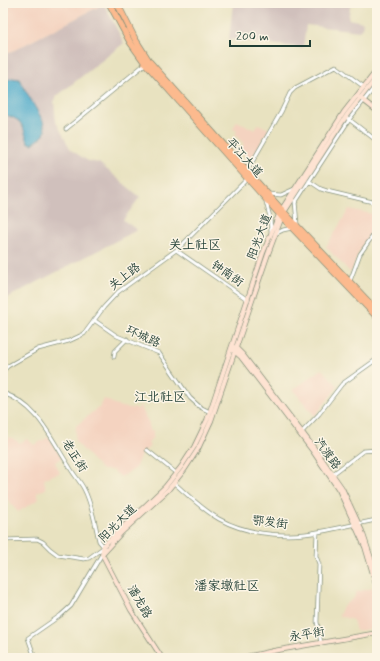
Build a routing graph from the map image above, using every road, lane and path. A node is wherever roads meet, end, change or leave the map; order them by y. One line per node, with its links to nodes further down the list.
1 (109, 3): 3 (highway, 平江大道)
2 (117, 3): 13 (highway, 平江大道)
3 (145, 63): 11 (street); 14 (highway, 平江大道)
4 (377, 70): 7 (street, 阳光大道)
5 (377, 77): 8 (street, 阳光大道)
6 (377, 84): 8 (street)
7 (364, 87): 8 (street, 阳光大道); 13 (street)
8 (361, 98): 9 (street); 10 (street, 阳光大道); 16 (street, 阳光大道)
9 (377, 111)
10 (348, 118): 12 (street); 15 (street, 阳光大道)
11 (66, 129)
12 (377, 141)
13 (247, 172): 17 (highway, 平江大道)
14 (247, 179): 17 (highway, 平江大道); 24 (street, 关上路)
15 (307, 180): 16 (street, 阳光大道); 18 (street); 19 (street)
16 (295, 191): 17 (street); 18 (street); 20 (street, 阳光大道)
17 (266, 196): 20 (highway, 平江大道); 23 (street)
18 (295, 203): 21 (street)
19 (377, 203)
20 (281, 213): 21 (highway, 平江大道); 23 (street, 阳光大道)
21 (295, 228): 23 (street); 25 (highway, 平江大道); 28 (highway, 平江大道)
22 (377, 230): 25 (street)
23 (273, 234): 26 (street, 阳光大道); 31 (street, 阳光大道)
24 (176, 250): 26 (street, 钟南街); 29 (street, 关上路)
25 (350, 282): 27 (highway, 平江大道)
26 (248, 300): 31 (street, 阳光大道)
27 (377, 311)
28 (377, 317)
29 (94, 320): 30 (street, 环城路); 34 (street, 关上路)
30 (127, 340): 32 (street); 36 (street, 环城路)
31 (234, 348): 36 (street, 阳光大道); 37 (street, 汽渡路); 42 (street, 阳光大道); 44 (street, 汽渡路)
32 (114, 357)
33 (377, 359): 37 (street)
34 (3, 371)
35 (3, 393): 47 (street, 老正街)
36 (210, 412): 40 (street, 阳光大道)
37 (302, 432): 41 (street, 汽渡路)
38 (147, 450): 40 (street)
39 (377, 450): 41 (street)
40 (176, 473): 47 (street, 阳光大道)
41 (333, 474): 44 (street, 汽渡路)
42 (174, 483): 45 (street, 鄂发街); 48 (street, 阳光大道)
43 (377, 520): 44 (street, 鄂发街)
44 (357, 523): 45 (street, 鄂发街); 49 (street, 汽渡路); 50 (street, 汽渡路)
45 (317, 532): 52 (street)
46 (3, 540): 47 (street)
47 (104, 547): 48 (street, 阳光大道)
48 (102, 554): 53 (street); 54 (street, 潘龙路)
49 (377, 576)
50 (377, 588)
51 (377, 633): 52 (street, 永平街)
52 (321, 643): 55 (street, 永平街)
53 (35, 658)
54 (162, 658)
55 (241, 658)

